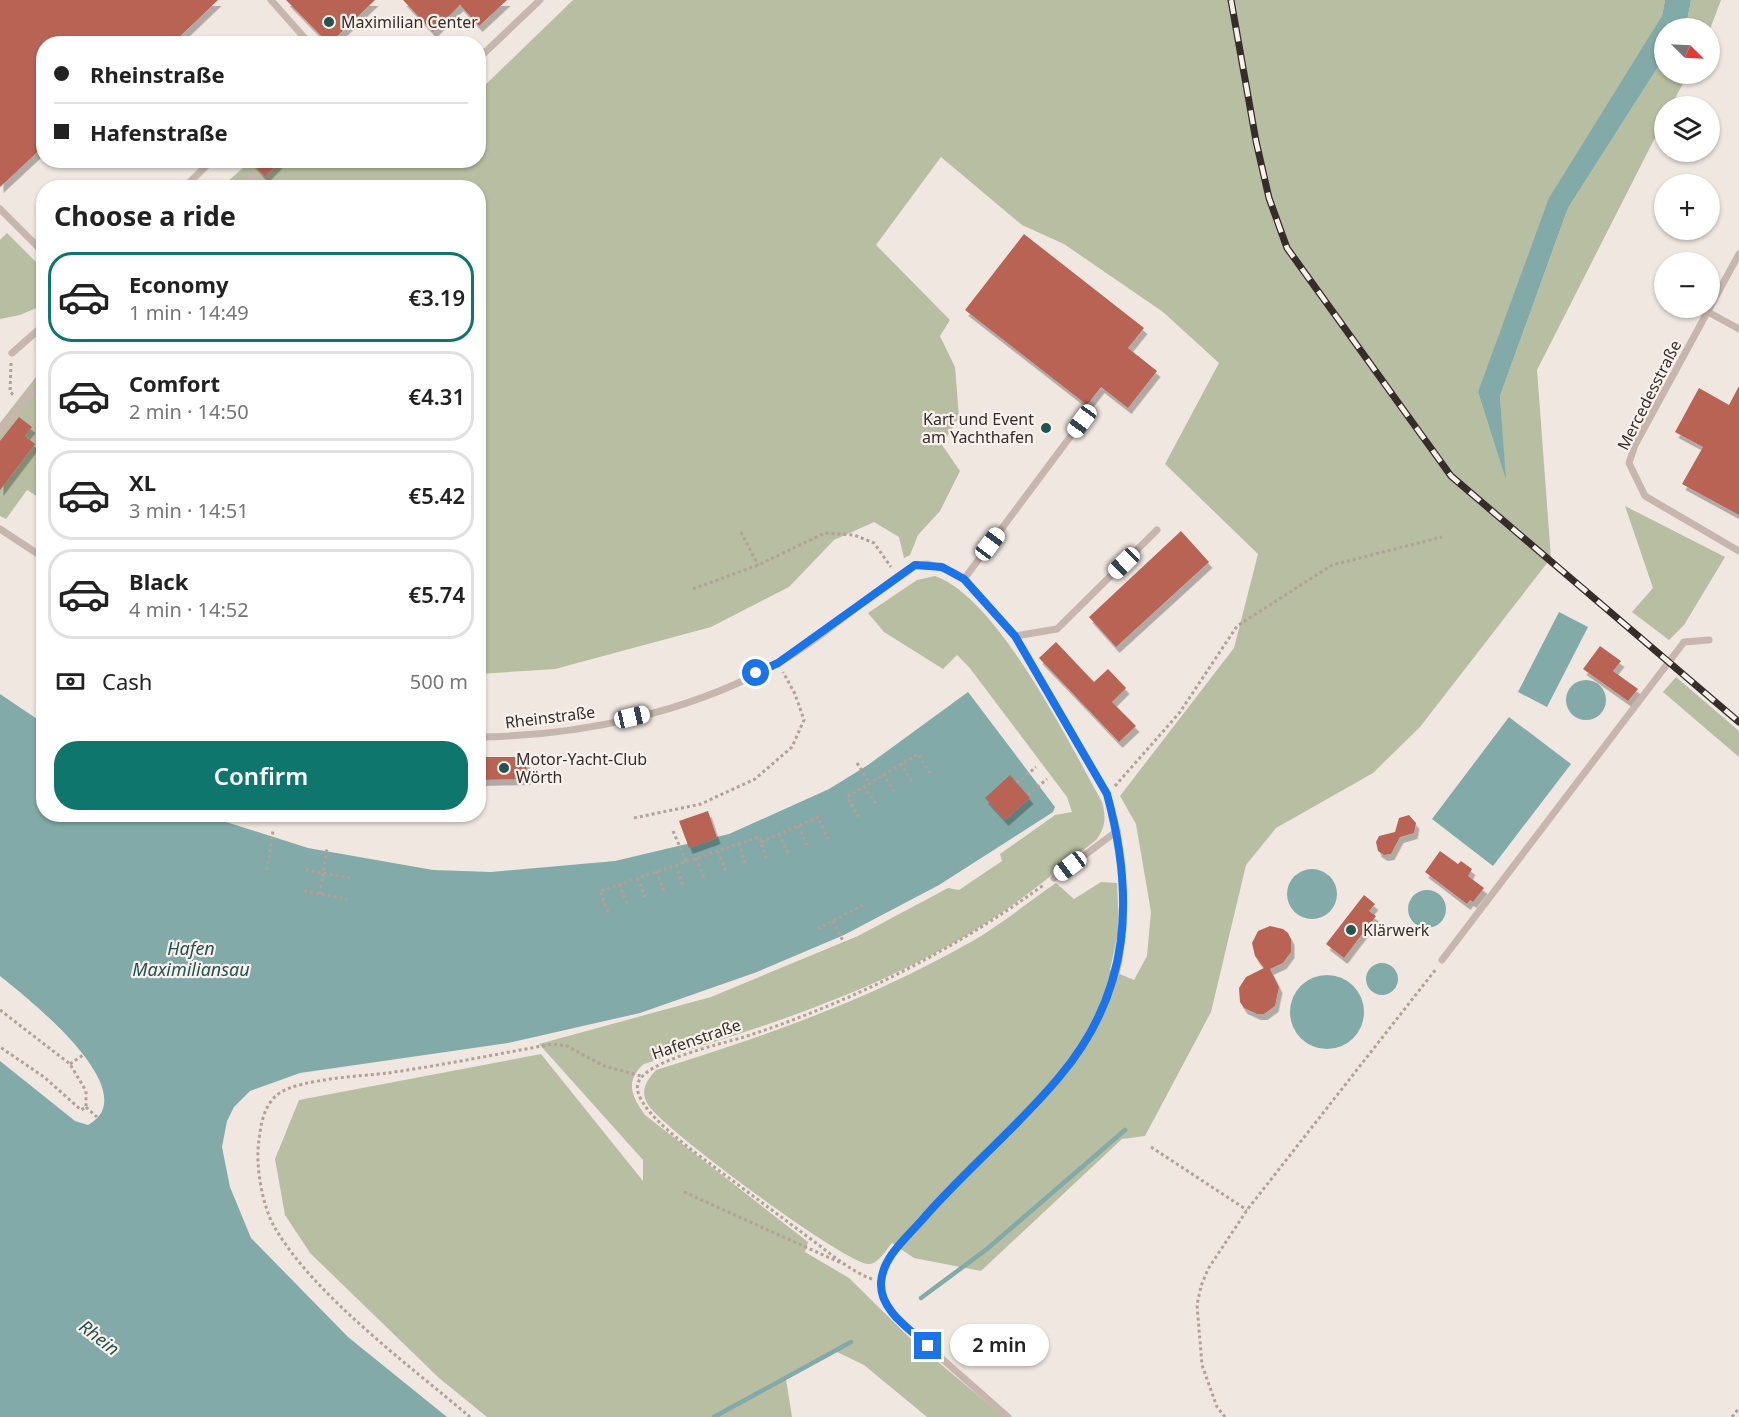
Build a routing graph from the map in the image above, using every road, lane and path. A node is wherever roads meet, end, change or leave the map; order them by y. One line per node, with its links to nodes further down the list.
1 (271, 0): 3 (lane)
2 (540, 0): 4 (lane)
3 (303, 36)
4 (486, 51)
5 (204, 168): 7 (lane)
6 (255, 176): 8 (lane)
7 (192, 180)
8 (250, 180)
9 (0, 209): 10 (lane)
10 (36, 245)
11 (1739, 254): 12 (lane, Mercedesstraße)
12 (1720, 290)
13 (1705, 318): 26 (lane, Mercedesstraße)
14 (1719, 318): 15 (lane)
15 (1739, 329)
16 (36, 332): 17 (lane)
17 (12, 353): 19 (path)
18 (36, 389): 19 (lane)
19 (23, 403): 21 (lane)
20 (1082, 421): 30 (lane)
21 (0, 430)
22 (0, 529): 27 (lane)
23 (1157, 530): 32 (lane)
24 (741, 532): 28 (path)
25 (1442, 537): 47 (path)
26 (1739, 551)
27 (36, 553)
28 (758, 565): 29 (path); 31 (path)
29 (898, 575): 30 (lane, Rheinstraße); 34 (lane, Rheinstraße)
30 (964, 579): 32 (lane, Rheinstraße)
31 (693, 589)
32 (1015, 636): 47 (lane, Rheinstraße)
33 (1709, 639): 91 (lane)
34 (778, 663): 35 (lane, Rheinstraße); 51 (path)
35 (486, 736)
36 (901, 763): 39 (path); 40 (path); 43 (path)
37 (857, 764): 42 (path)
38 (1036, 767): 44 (path)
39 (883, 774): 42 (path); 46 (path)
40 (931, 774)
41 (1047, 779): 48 (path)
42 (869, 782): 45 (path)
43 (912, 782)
44 (1017, 783)
45 (864, 786): 49 (path); 50 (path)
46 (895, 793)
47 (1107, 794): 55 (lane, Rheinstraße)
48 (1028, 795)
49 (876, 804)
50 (859, 817)
51 (634, 818)
52 (798, 825): 56 (path); 57 (path); 60 (path)
53 (273, 831): 69 (path)
54 (673, 831): 66 (path)
55 (1117, 831): 77 (lane); 103 (lane, Rheinstraße)
56 (779, 834): 58 (path); 63 (path)
57 (828, 839)
58 (760, 842): 59 (path); 65 (path)
59 (739, 843): 62 (path); 67 (path)
60 (807, 845)
61 (327, 848): 73 (path)
62 (718, 850): 64 (path); 72 (path)
63 (789, 855)
64 (696, 858): 66 (path); 76 (path)
65 (767, 860)
66 (686, 861): 68 (path)
67 (745, 863)
68 (676, 865): 71 (path); 79 (path)
69 (267, 870)
70 (306, 870): 73 (path)
71 (657, 871): 75 (path); 81 (path)
72 (726, 871)
73 (323, 873): 74 (path); 82 (path)
74 (350, 878)
75 (638, 878): 78 (path); 83 (path)
76 (704, 878)
77 (1054, 878): 96 (path, Hafenstraße)
78 (620, 884): 85 (path); 87 (path)
79 (682, 886)
80 (304, 891): 82 (path)
81 (664, 892)
82 (320, 894): 84 (path)
83 (645, 898)
84 (347, 899)
85 (627, 904)
86 (865, 904): 88 (path)
87 (608, 912)
88 (833, 921): 89 (path); 90 (path)
89 (818, 929)
90 (844, 943)
91 (1442, 960): 101 (path)
92 (0, 1010): 95 (path)
93 (0, 1047): 97 (path)
94 (83, 1055): 95 (path)
95 (70, 1064): 97 (path)
96 (641, 1076): 102 (path, Hafenstraße); 105 (path)
97 (86, 1107): 98 (path)
98 (97, 1117)
99 (1151, 1147): 101 (path)
100 (684, 1192): 102 (path)
101 (1247, 1210): 107 (path)
102 (846, 1265): 103 (path, Hafenstraße)
103 (881, 1282): 106 (lane)
104 (1739, 1408): 108 (path)
105 (470, 1417)
106 (1008, 1417)
107 (1224, 1417)
108 (1732, 1417)

